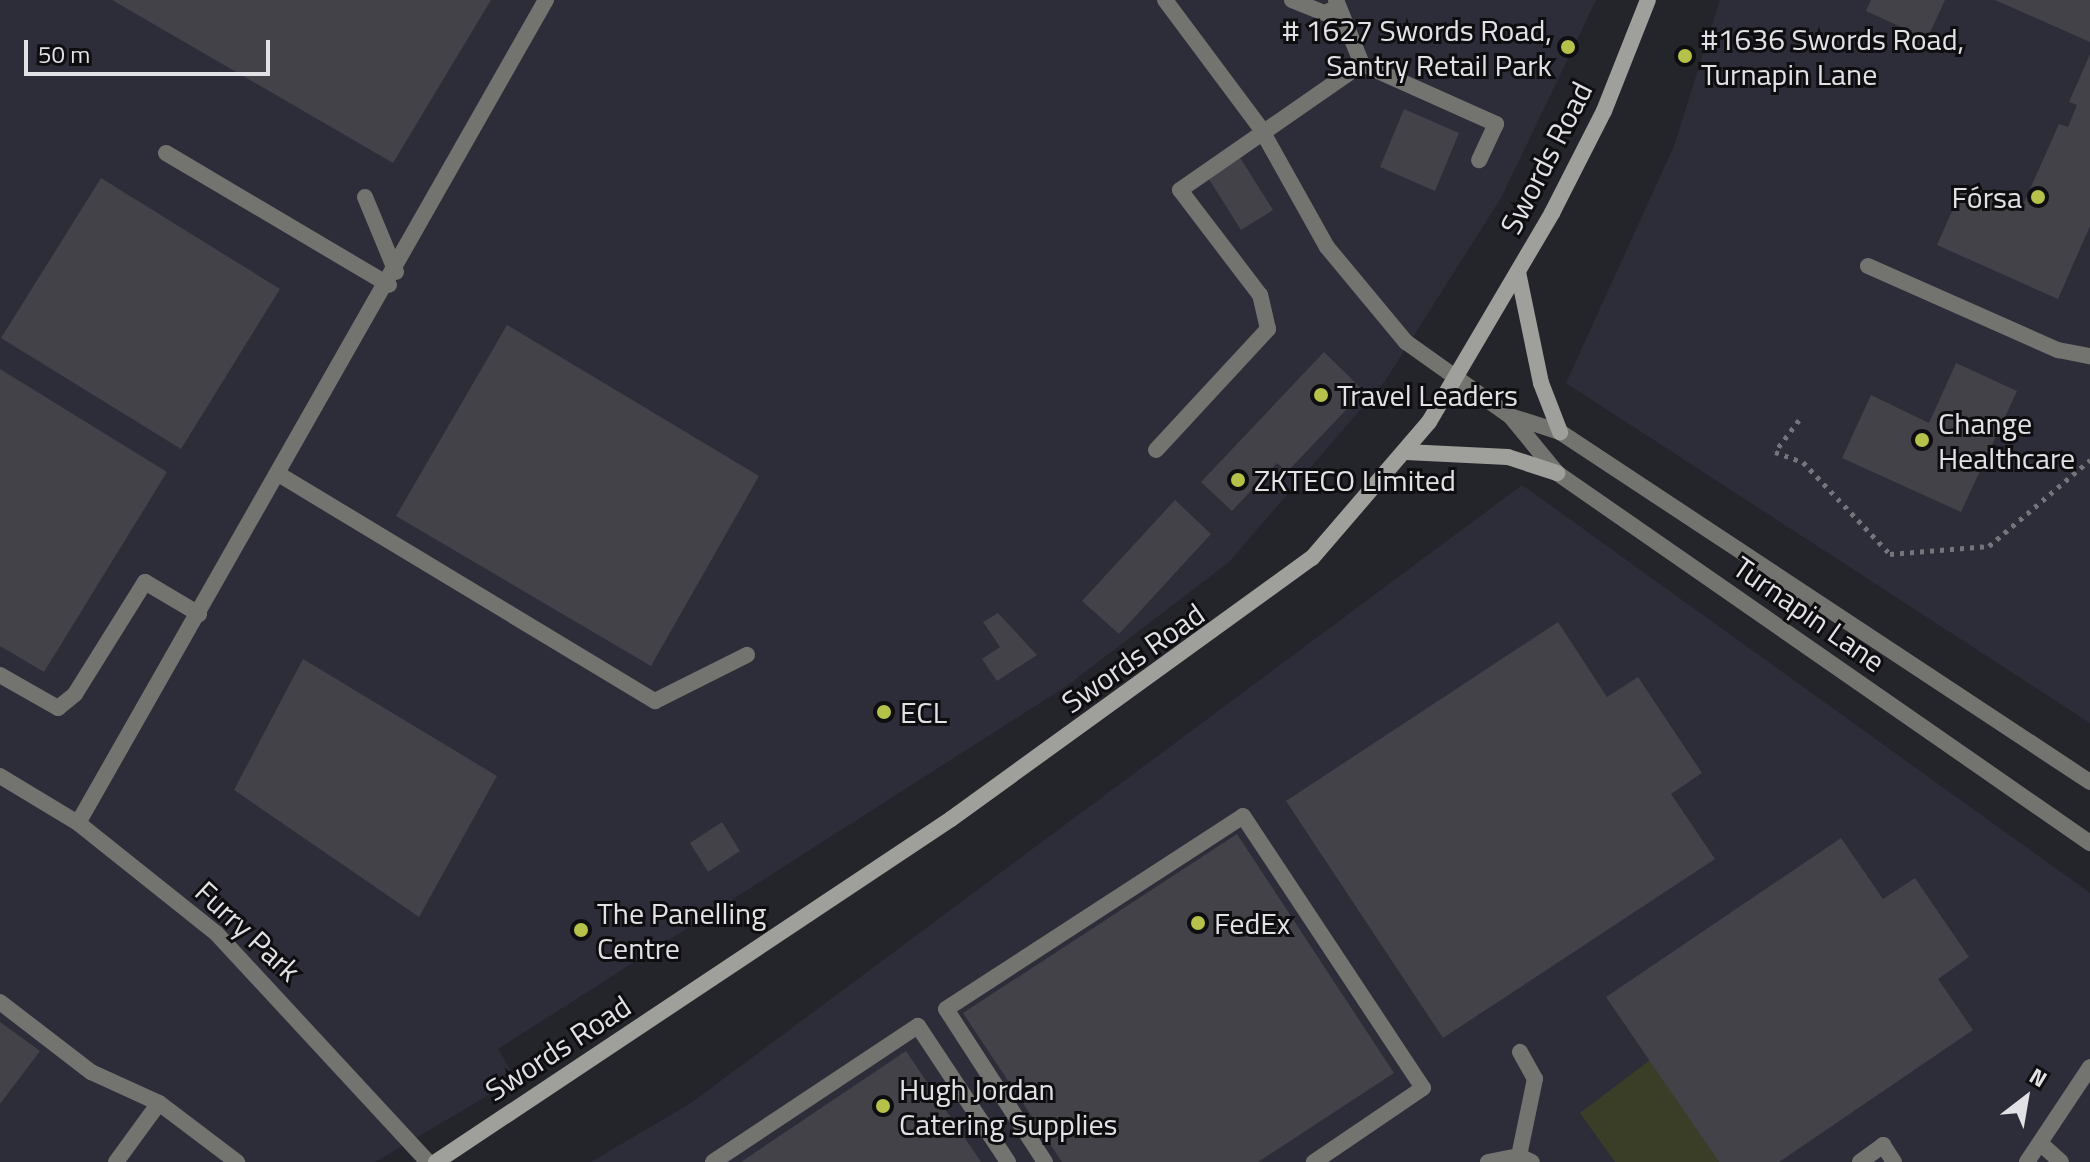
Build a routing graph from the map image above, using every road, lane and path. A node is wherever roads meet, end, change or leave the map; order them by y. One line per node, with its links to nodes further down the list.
1 (546, 0): 13 (street)
2 (1165, 0): 7 (street, Turnapin Lane)
3 (1292, 0): 5 (street)
4 (1648, 0): 12 (main road, Swords Road)
5 (1337, 3): 6 (street)
6 (1362, 64): 7 (street); 9 (street)
7 (1261, 129): 15 (street, Turnapin Lane); 19 (street)
8 (166, 153): 13 (street)
9 (1479, 160)
10 (365, 197): 13 (street)
11 (1868, 266): 14 (street)
12 (1518, 272): 15 (main road, Swords Road); 18 (main road)
13 (393, 279): 23 (street)
14 (2090, 356)
15 (1456, 378): 16 (street, Turnapin Lane); 20 (main road, Swords Road)
16 (1510, 416): 18 (street, Turnapin Lane); 22 (street, Turnapin Lane)
17 (1799, 420): 21 (path)
18 (1560, 432): 28 (street, Turnapin Lane)
19 (1156, 450)
20 (1406, 452): 22 (main road); 40 (main road, Swords Road)
21 (2090, 460)
22 (1557, 473): 30 (street, Turnapin Lane)
23 (280, 475): 24 (street); 25 (street)
24 (199, 614): 26 (street); 29 (street)
25 (747, 655)
26 (0, 675)
27 (0, 776): 29 (street, Furry Park)
28 (2090, 782)
29 (78, 823): 39 (street, Furry Park)
30 (2090, 843)
31 (0, 1002): 34 (street)
32 (1520, 1052): 36 (street)
33 (2090, 1067): 35 (street)
34 (159, 1103): 37 (street); 38 (street)
35 (2040, 1143): 48 (street); 49 (street)
36 (1526, 1159): 45 (street)
37 (116, 1162)
38 (237, 1162)
39 (428, 1162)
40 (436, 1162)
41 (713, 1162): 42 (street)
42 (1008, 1162)
43 (1045, 1162): 44 (street)
44 (1314, 1162)
45 (1488, 1162)
46 (1860, 1162): 47 (street)
47 (1894, 1162)
48 (2027, 1162)
49 (2061, 1162)

